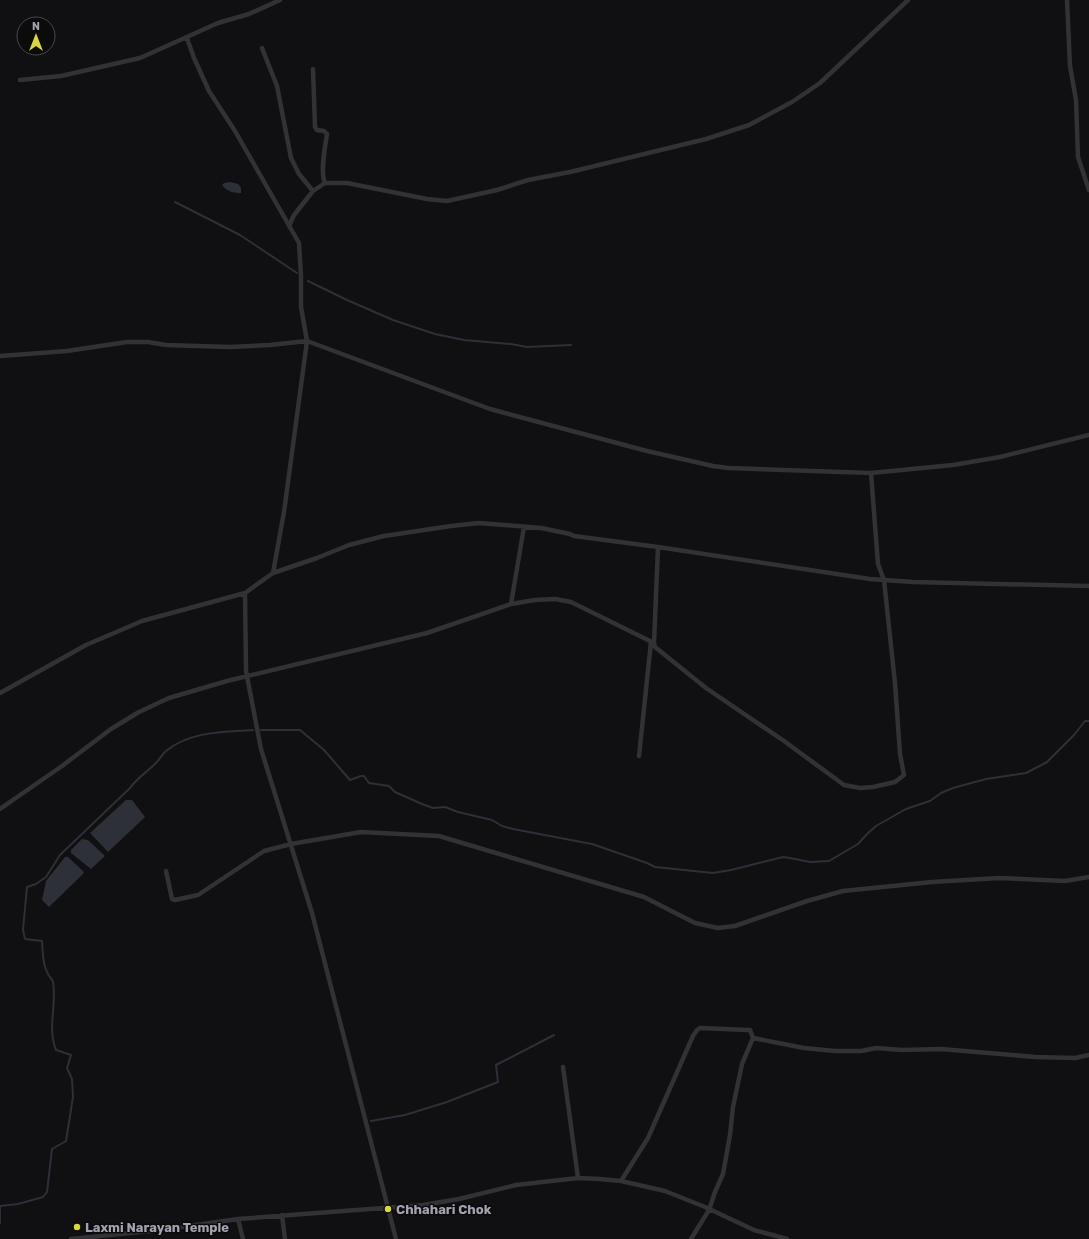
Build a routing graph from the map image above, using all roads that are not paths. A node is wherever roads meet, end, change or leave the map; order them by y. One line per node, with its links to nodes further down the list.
1 (280, 0): 4 (street)
2 (908, 0): 8 (street)
3 (1067, 0): 9 (street)
4 (187, 38): 7 (street); 11 (street)
5 (262, 48): 10 (street)
6 (313, 69): 8 (street)
7 (20, 80)
8 (325, 183): 10 (street)
9 (1089, 190)
10 (313, 191): 11 (street)
11 (289, 226): 12 (street)
12 (307, 341): 13 (street); 15 (street); 18 (street)
13 (0, 356)
14 (1089, 435): 15 (street)
15 (871, 473): 19 (street)
16 (524, 527): 17 (street); 18 (street); 22 (street)
17 (658, 547): 19 (street); 23 (street)
18 (273, 573): 21 (street)
19 (884, 580): 20 (street); 23 (street)
20 (1089, 586)
21 (245, 594): 24 (street); 25 (street)
22 (511, 604): 23 (street); 24 (street)
23 (652, 643): 26 (street)
24 (247, 676): 27 (street); 28 (street)
25 (0, 693)
26 (639, 756)
27 (0, 809)
28 (291, 844): 29 (street); 30 (street); 36 (street)
29 (166, 871)
30 (1089, 877)
31 (753, 1038): 32 (street); 35 (street); 37 (street)
32 (1089, 1055)
33 (563, 1067): 34 (street)
34 (578, 1178): 35 (street); 36 (street)
35 (621, 1181): 37 (street)
36 (388, 1208): 38 (street); 43 (street)
37 (709, 1210): 44 (street); 45 (street)
38 (282, 1215): 39 (street); 42 (street)
39 (238, 1219): 40 (street); 41 (street)
40 (71, 1239)
41 (243, 1239)
42 (286, 1239)
43 (396, 1239)
44 (691, 1239)
45 (787, 1239)

